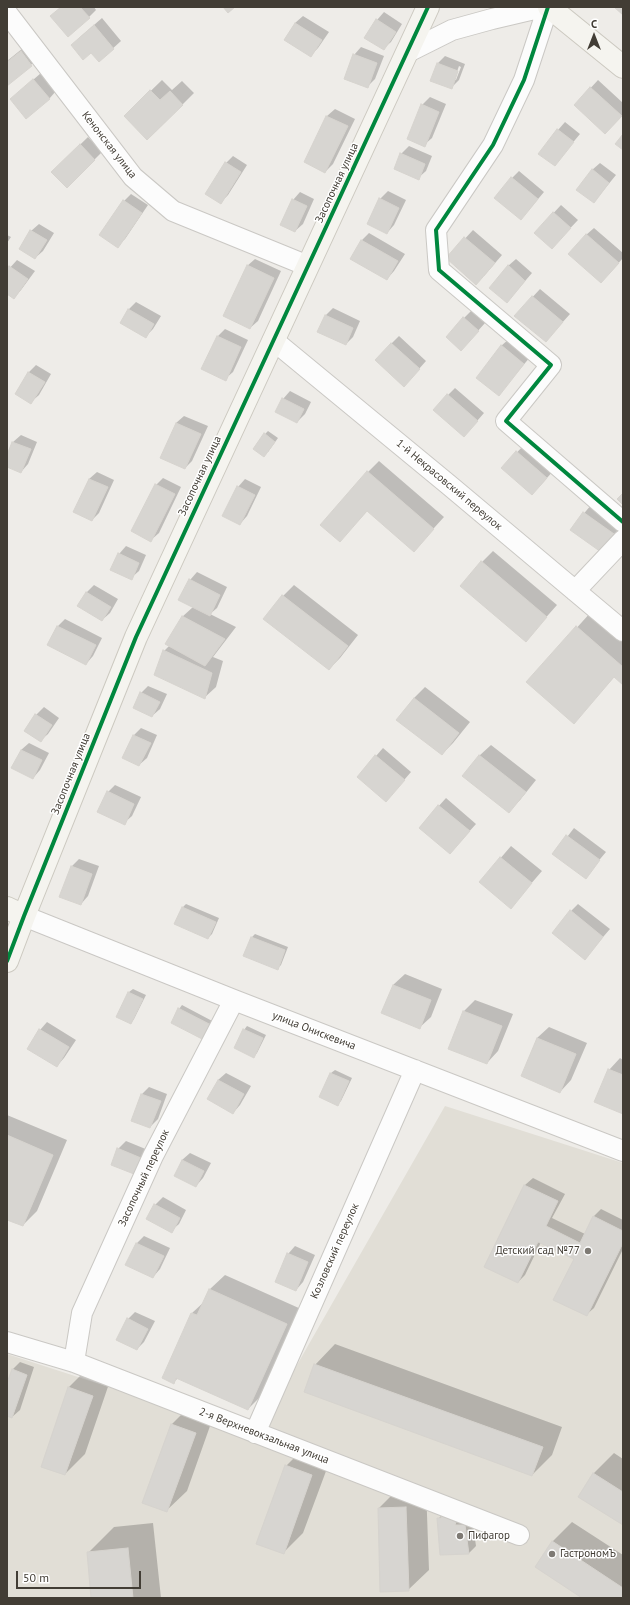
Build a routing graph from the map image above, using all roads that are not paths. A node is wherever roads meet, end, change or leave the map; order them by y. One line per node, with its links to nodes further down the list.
1 (428, 7): 5 (street, Засопочная улица)
2 (543, 7): 5 (street)
3 (548, 7): 6 (street); 9 (street)
4 (7, 13): 7 (street, Кенонская улица)
5 (408, 52): 7 (street, Засопочная улица)
6 (623, 67)
7 (308, 266): 8 (street, Засопочная улица)
8 (273, 340): 11 (street, 1-й Некрасовский переулок); 13 (street, Засопочная улица)
9 (623, 522)
10 (623, 540): 11 (street)
11 (575, 591): 12 (street, 1-й Некрасовский переулок)
12 (623, 632)
13 (15, 912): 14 (street, Засопочная улица); 15 (street, улица Онискевича)
14 (7, 961)
15 (234, 1000): 16 (street, улица Онискевича); 19 (street, Засопочный переулок)
16 (415, 1070): 17 (street, улица Онискевича); 20 (street, Козловский переулок)
17 (623, 1151)
18 (7, 1342): 19 (street, 2-я Верхневокзальная улица)
19 (74, 1362): 20 (street, 2-я Верхневокзальная улица)
20 (255, 1433): 21 (street, 2-я Верхневокзальная улица)
21 (518, 1535)

